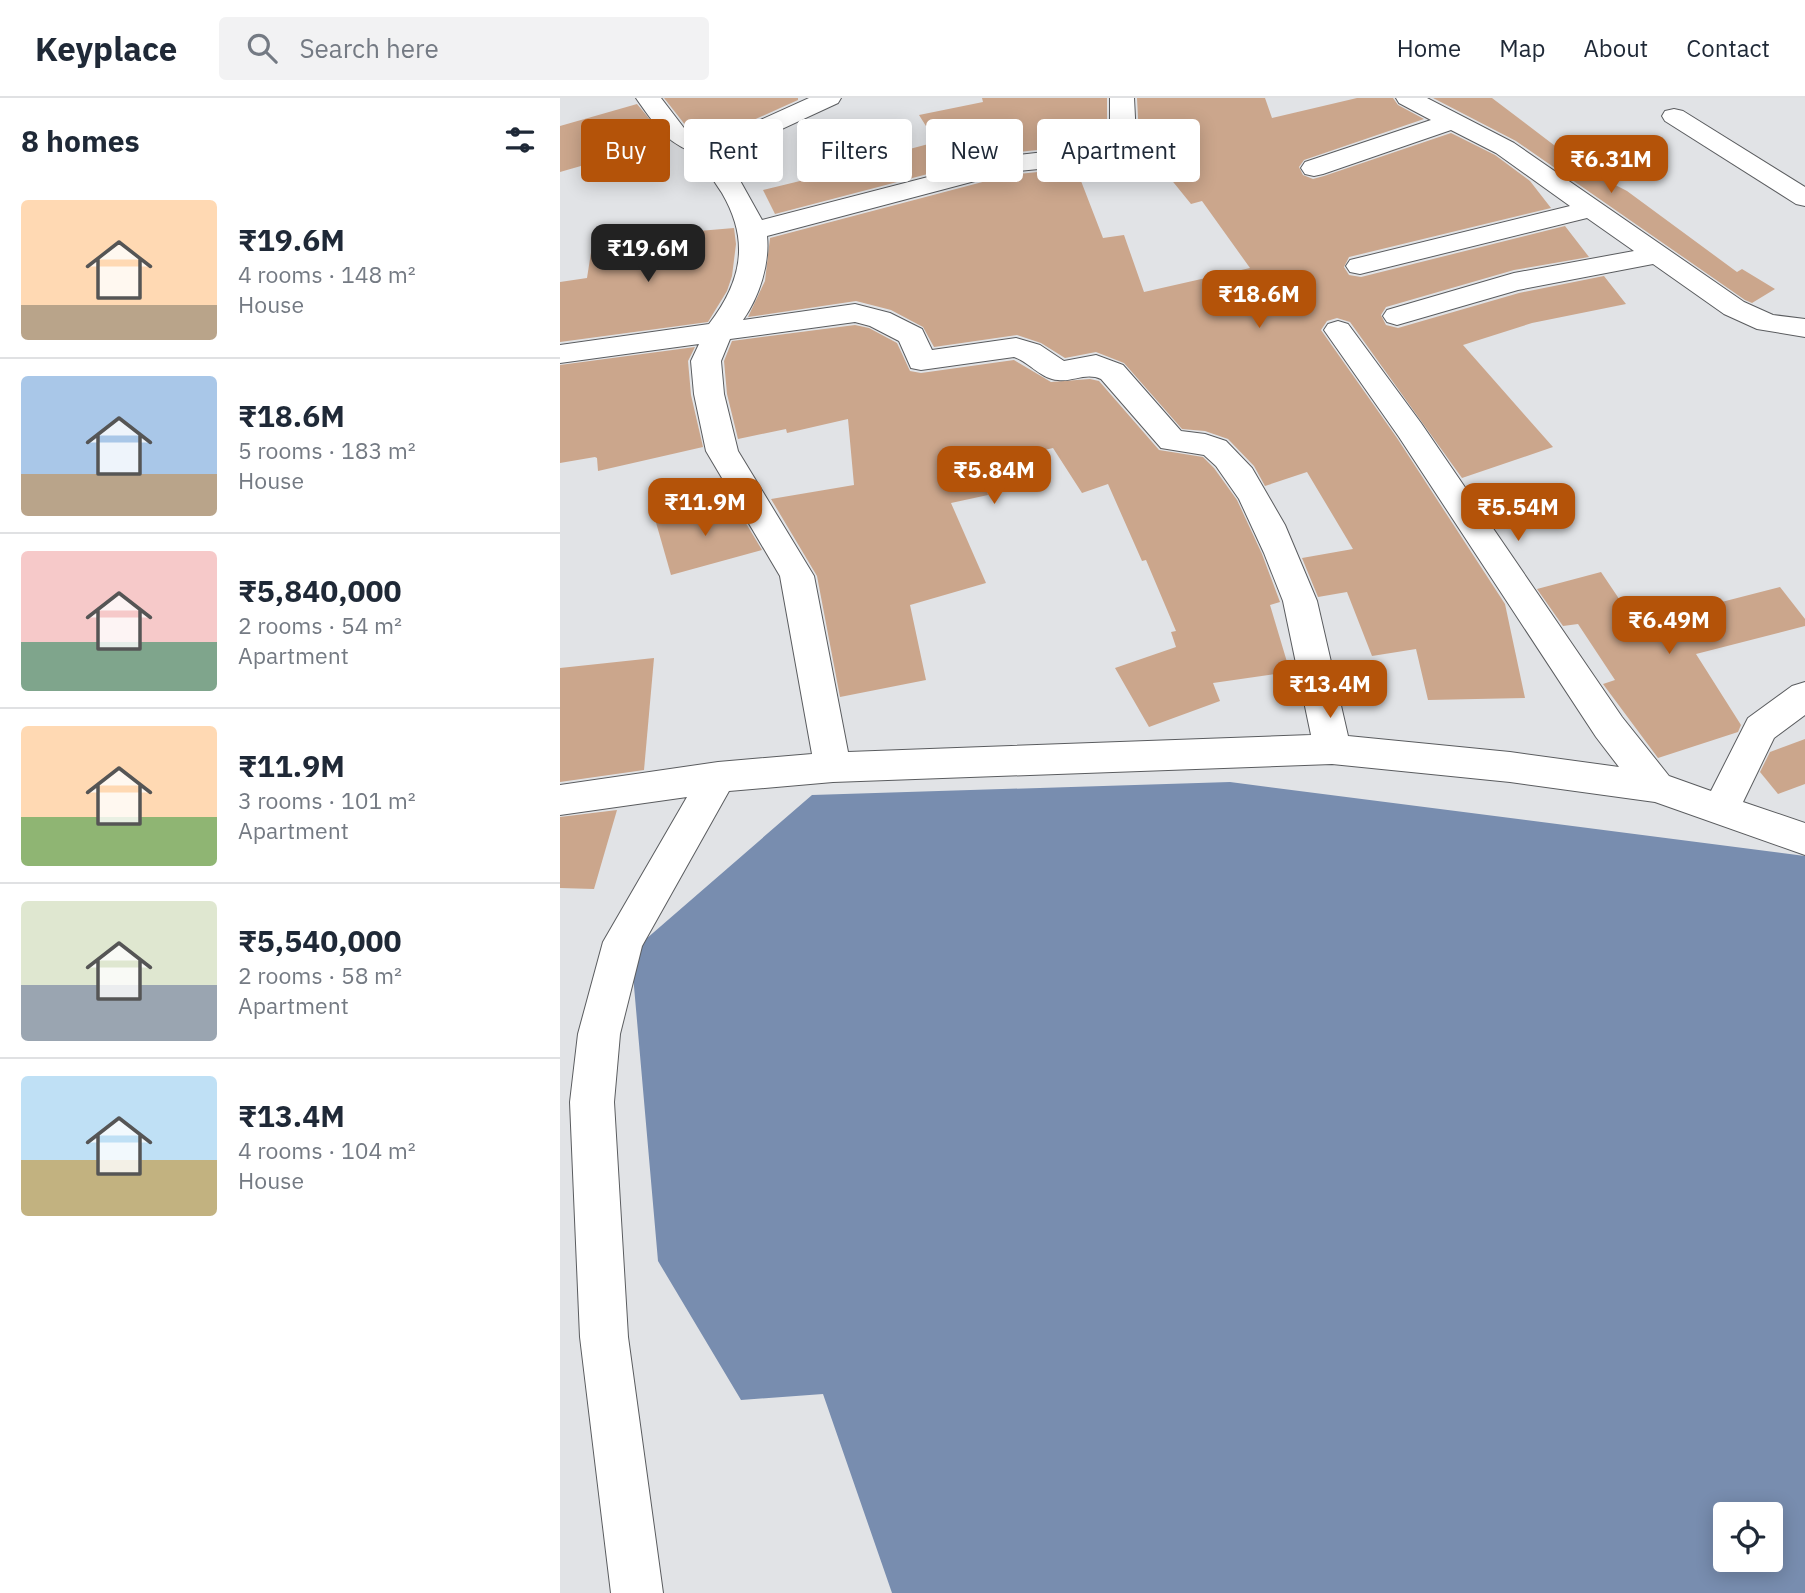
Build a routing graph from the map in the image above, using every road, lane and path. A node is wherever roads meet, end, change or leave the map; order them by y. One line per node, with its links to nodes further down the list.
1 (648, 98): 8 (street)
2 (1122, 98): 13 (street)
3 (1408, 98): 7 (street)
4 (819, 99): 6 (street)
5 (1674, 116): 11 (street)
6 (778, 119)
7 (1453, 121): 9 (street); 12 (street)
8 (684, 142)
9 (1314, 168)
10 (729, 182): 13 (street)
11 (1805, 198)
12 (1593, 208): 14 (street); 15 (street)
13 (753, 231): 18 (street)
14 (1656, 255): 16 (street); 17 (street)
15 (1360, 266)
16 (1396, 316)
17 (1805, 328)
18 (720, 330): 20 (street); 22 (street); 23 (street)
19 (1338, 330): 25 (street)
20 (560, 354)
21 (1805, 696): 27 (street)
22 (1332, 749): 23 (street); 25 (street)
23 (833, 768): 24 (street)
24 (718, 777): 26 (street); 29 (street)
25 (1656, 787): 27 (street)
26 (560, 800)
27 (1721, 809): 28 (street)
28 (1805, 839)
29 (637, 1593)

